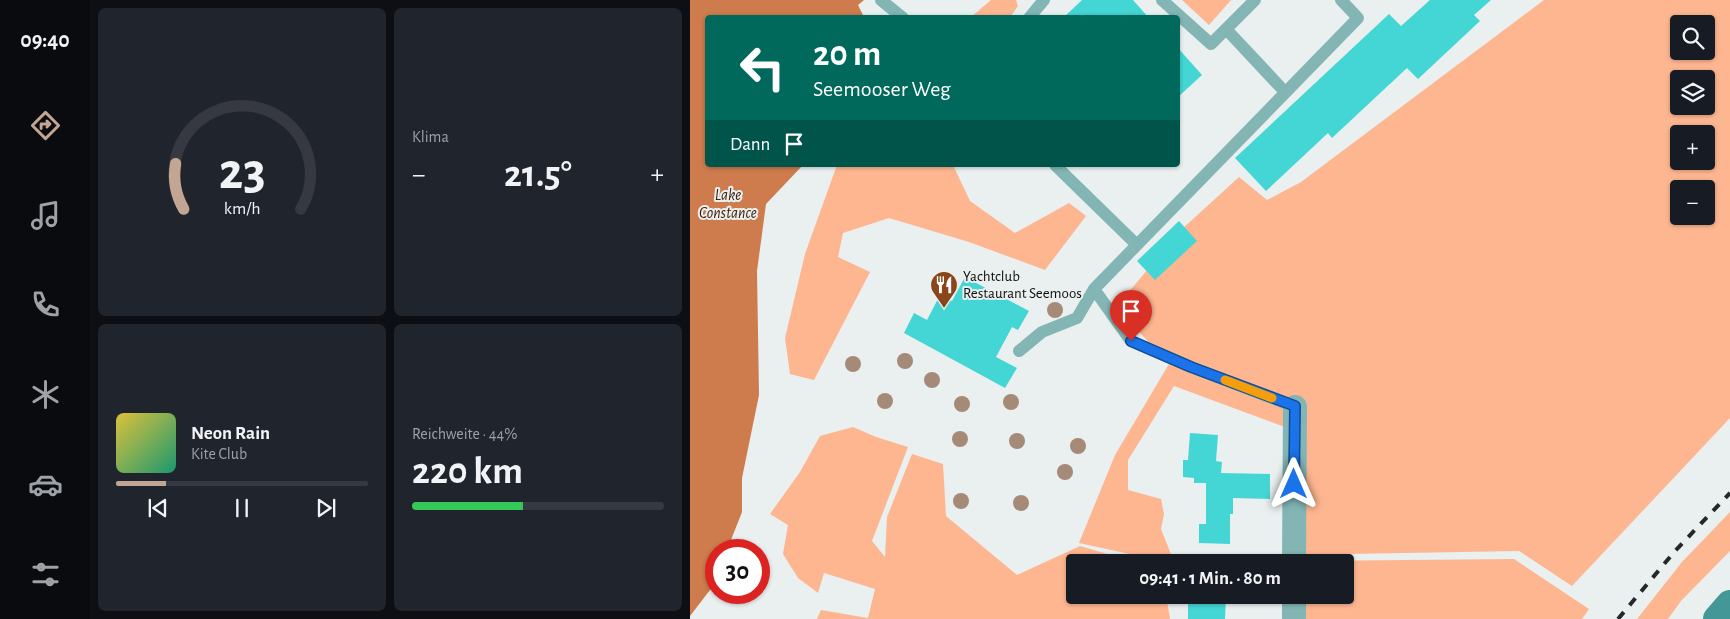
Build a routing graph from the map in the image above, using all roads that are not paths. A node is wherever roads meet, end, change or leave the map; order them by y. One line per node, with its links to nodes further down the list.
1 (881, 0): 6 (lane)
2 (1044, 0): 7 (lane)
3 (1162, 0): 8 (lane)
4 (1255, 0): 10 (lane)
5 (1341, 0): 11 (lane)
6 (898, 15)
7 (1032, 15)
8 (1179, 15)
9 (1180, 16): 10 (lane)
10 (1226, 29): 11 (lane)
11 (1285, 92): 13 (lane)
12 (1057, 167): 13 (lane)
13 (1137, 245): 14 (lane)
14 (1094, 290): 15 (lane); 16 (lane)
15 (1019, 351)
16 (1295, 406): 17 (street)
17 (1294, 554)
18 (1294, 604): 20 (street)
19 (1730, 604): 21 (main road)
20 (1294, 619)
21 (1717, 619)

